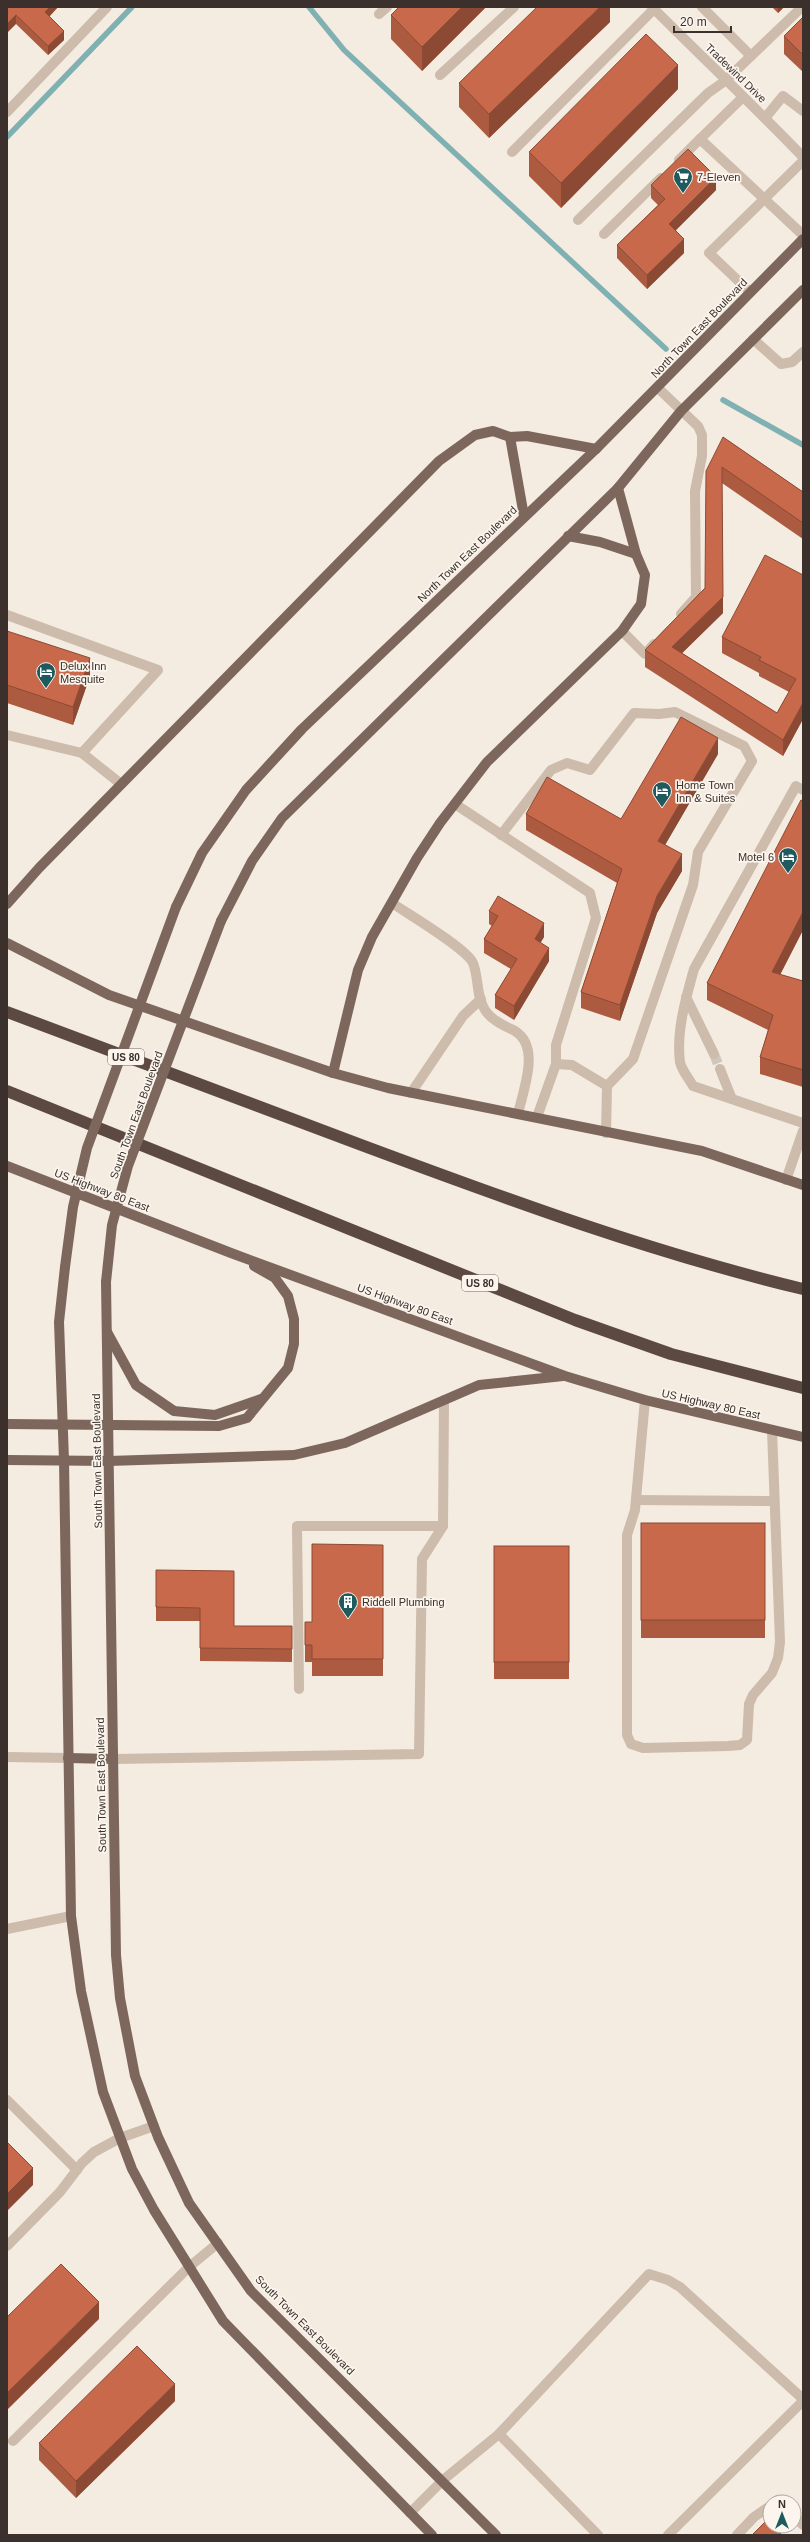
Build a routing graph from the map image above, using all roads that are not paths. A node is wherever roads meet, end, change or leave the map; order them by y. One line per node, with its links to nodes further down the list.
1 (107, 7): 11 (street)
2 (514, 7): 7 (street)
3 (702, 7): 6 (street)
4 (802, 7): 6 (street)
5 (653, 8): 8 (street, Tradewind Drive); 14 (street)
6 (751, 56): 8 (street)
7 (440, 75)
8 (725, 81): 9 (street, Tradewind Drive); 18 (street)
9 (742, 98): 12 (street, Tradewind Drive); 13 (street)
10 (803, 111): 12 (street)
11 (7, 112)
12 (766, 118): 15 (street, Tradewind Drive)
13 (700, 139): 17 (street); 19 (street)
14 (512, 152)
15 (803, 158)
16 (803, 161): 17 (street)
17 (766, 198): 20 (street); 23 (street)
18 (578, 220)
19 (604, 234)
20 (803, 235)
21 (803, 239): 23 (main road, North Town East Boulevard)
22 (803, 290): 24 (main road)
23 (750, 292): 26 (main road, North Town East Boulevard)
24 (753, 339): 25 (street); 27 (main road)
25 (803, 352)
26 (658, 388): 27 (street); 29 (main road, North Town East Boulevard)
27 (681, 411): 30 (main road); 35 (street)
28 (510, 437): 29 (main road); 31 (main road); 40 (main road)
29 (596, 449): 31 (main road, North Town East Boulevard)
30 (618, 488): 32 (main road); 33 (main road)
31 (524, 516): 75 (main road, North Town East Boulevard, bridge)
32 (568, 536): 33 (main road); 68 (main road, South Town East Boulevard, bridge)
33 (636, 554): 36 (main road)
34 (7, 615): 39 (street)
35 (675, 620)
36 (622, 631): 37 (street); 42 (main road)
37 (660, 637)
38 (7, 735): 39 (street)
39 (82, 753): 40 (street)
40 (121, 784): 45 (main road)
41 (803, 790): 47 (street)
42 (454, 804): 43 (street); 44 (main road)
43 (501, 834): 51 (street); 54 (street)
44 (392, 903): 48 (street); 53 (main road)
45 (7, 904)
46 (7, 943): 53 (main road)
47 (686, 997): 50 (street); 57 (street)
48 (481, 999): 56 (street); 58 (street)
49 (7, 1012): 67 (highway, US 80)
50 (714, 1054)
51 (556, 1064): 54 (street); 59 (street)
52 (720, 1069): 57 (street)
53 (333, 1073): 56 (main road)
54 (607, 1086): 62 (street)
55 (7, 1091): 70 (highway, US 80)
56 (411, 1093): 58 (main road)
57 (732, 1099): 60 (street)
58 (518, 1114): 59 (main road)
59 (537, 1117): 62 (main road)
60 (803, 1123)
61 (803, 1131): 64 (street)
62 (606, 1133): 64 (main road)
63 (7, 1166): 66 (main road, US Highway 80 East)
64 (786, 1180): 65 (main road)
65 (803, 1185)
66 (231, 1253): 69 (main road, US Highway 80 East); 71 (main road)
67 (803, 1289)
68 (106, 1330): 71 (main road); 76 (main road, South Town East Boulevard)
69 (565, 1376): 72 (main road); 73 (main road, US Highway 80 East)
70 (803, 1388)
71 (261, 1399): 76 (main road)
72 (444, 1400): 81 (main road); 84 (street)
73 (645, 1400): 77 (main road, US Highway 80 East); 82 (street)
74 (7, 1424): 75 (main road)
75 (63, 1425): 76 (main road); 80 (main road)
76 (109, 1426): 81 (main road, South Town East Boulevard)
77 (772, 1430): 78 (main road, US Highway 80 East); 83 (street)
78 (803, 1437)
79 (7, 1460): 80 (main road)
80 (64, 1460): 81 (main road); 87 (main road)
81 (109, 1461): 88 (main road, South Town East Boulevard)
82 (636, 1500): 83 (street); 83 (street)
83 (774, 1501)
84 (443, 1526): 85 (street); 88 (street)
85 (298, 1689)
86 (7, 1757): 87 (street)
87 (68, 1758): 88 (main road); 89 (main road)
88 (113, 1759): 92 (main road, South Town East Boulevard)
89 (71, 1916): 90 (street); 93 (main road)
90 (7, 1928)
91 (7, 2100): 94 (street)
92 (154, 2126): 93 (street); 95 (main road, South Town East Boulevard)
93 (120, 2138): 94 (street); 97 (main road)
94 (77, 2170): 96 (street)
95 (218, 2243): 97 (street); 101 (main road, South Town East Boulevard)
96 (7, 2246)
97 (189, 2267): 100 (street); 103 (main road)
98 (803, 2400): 99 (street); 107 (street)
99 (499, 2434): 101 (street); 106 (street)
100 (13, 2441)
101 (443, 2480): 103 (street); 105 (main road, South Town East Boulevard)
102 (762, 2512): 108 (street)
103 (410, 2513): 104 (main road)
104 (432, 2535)
105 (496, 2535)
106 (598, 2535)
107 (668, 2535)
108 (737, 2535)

